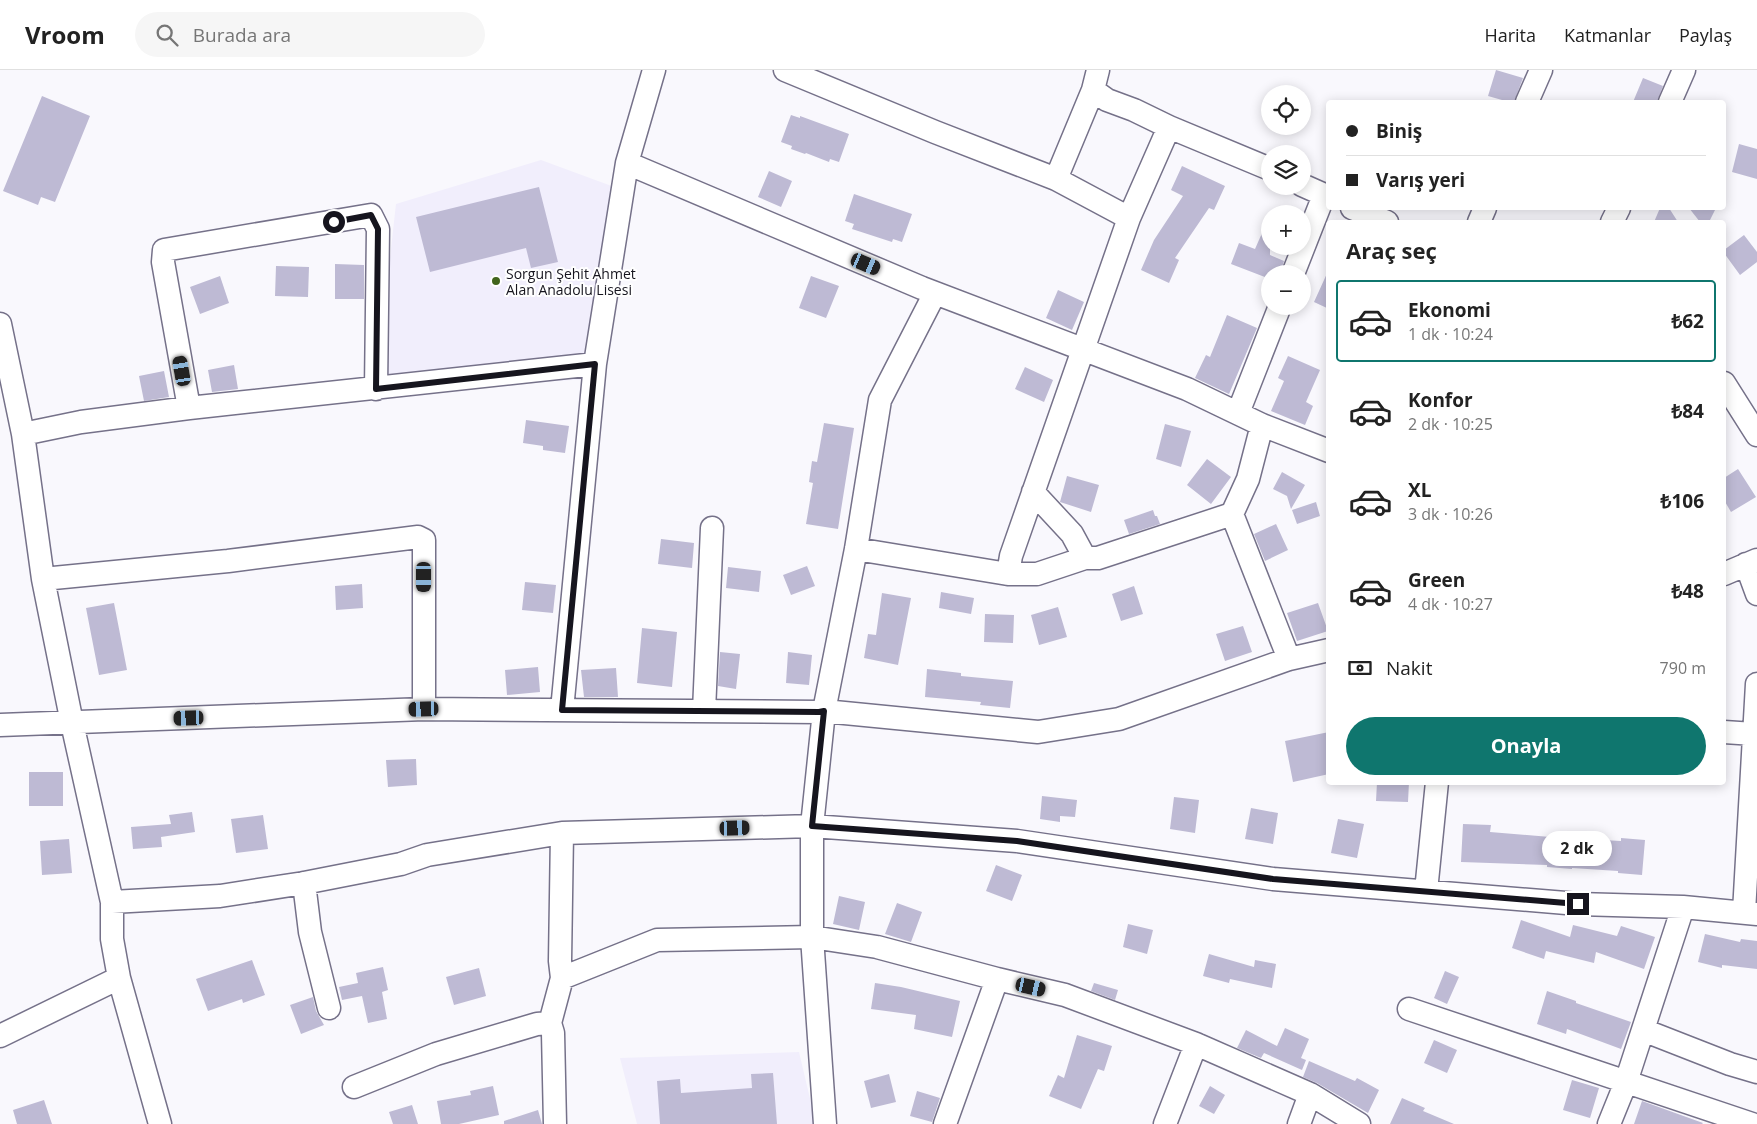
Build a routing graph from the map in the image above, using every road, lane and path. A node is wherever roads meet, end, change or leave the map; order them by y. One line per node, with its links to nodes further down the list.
1 (654, 70): 9 (street)
2 (785, 70): 11 (street)
3 (1541, 70): 6 (street)
4 (1684, 70): 7 (street)
5 (1096, 80): 8 (street); 11 (street)
6 (1528, 100)
7 (1671, 100)
8 (1169, 127): 10 (street); 16 (street)
9 (627, 163): 19 (street); 23 (street)
10 (1261, 165)
11 (1056, 179): 16 (street)
12 (1311, 189): 13 (street)
13 (1326, 196)
14 (1326, 198): 18 (street)
15 (1357, 210): 17 (street)
16 (1129, 218): 22 (street)
17 (1382, 220)
18 (1297, 265)
19 (935, 293): 22 (street); 35 (street)
20 (1276, 315): 27 (street)
21 (0, 324): 29 (street)
22 (1082, 349): 27 (street); 32 (street)
23 (595, 364): 25 (street); 46 (street)
24 (1726, 386): 30 (street)
25 (376, 389): 26 (street); 26 (street)
26 (189, 408): 29 (street)
27 (1238, 414): 28 (street)
28 (1262, 425): 31 (street); 33 (street)
29 (23, 434): 40 (street)
30 (1757, 435)
31 (1326, 450)
32 (1033, 492): 36 (street); 39 (street)
33 (1232, 514): 36 (street); 43 (street)
34 (712, 528): 47 (street)
35 (856, 549): 39 (street); 48 (street)
36 (1085, 558): 39 (street)
37 (1752, 562): 38 (street); 41 (street)
38 (1726, 573)
39 (1008, 574)
40 (43, 579): 45 (street); 49 (street)
41 (1757, 594)
42 (1326, 651): 43 (street)
43 (1289, 659): 48 (street)
44 (1757, 684): 52 (street)
45 (424, 709): 46 (street); 49 (street)
46 (562, 710): 47 (street)
47 (704, 711): 48 (street)
48 (824, 711): 54 (street)
49 (72, 723): 50 (street); 58 (street)
50 (0, 725)
51 (1726, 732): 52 (street)
52 (1754, 734): 60 (street)
53 (1437, 785): 57 (street)
54 (812, 826): 55 (street); 57 (street); 61 (street)
55 (562, 833): 56 (street); 63 (street)
56 (304, 884): 58 (street); 65 (street)
57 (1426, 891): 59 (street)
58 (112, 902): 62 (street)
59 (1683, 907): 60 (street); 68 (street)
60 (1750, 913)
61 (812, 937): 63 (street); 64 (street); 77 (street)
62 (119, 978): 69 (street); 75 (street)
63 (562, 978): 67 (street)
64 (997, 980): 70 (street); 78 (street)
65 (328, 1008)
66 (1409, 1008): 72 (street)
67 (550, 1023): 73 (street); 76 (street)
68 (1643, 1030): 71 (street); 72 (street)
69 (0, 1036)
70 (1196, 1044): 74 (street); 79 (street)
71 (1757, 1072)
72 (1626, 1082): 82 (street); 83 (street)
73 (354, 1086)
74 (1310, 1094): 80 (street); 81 (street)
75 (160, 1124)
76 (555, 1124)
77 (825, 1124)
78 (945, 1124)
79 (1165, 1124)
80 (1299, 1124)
81 (1359, 1124)
82 (1609, 1124)
83 (1752, 1124)

